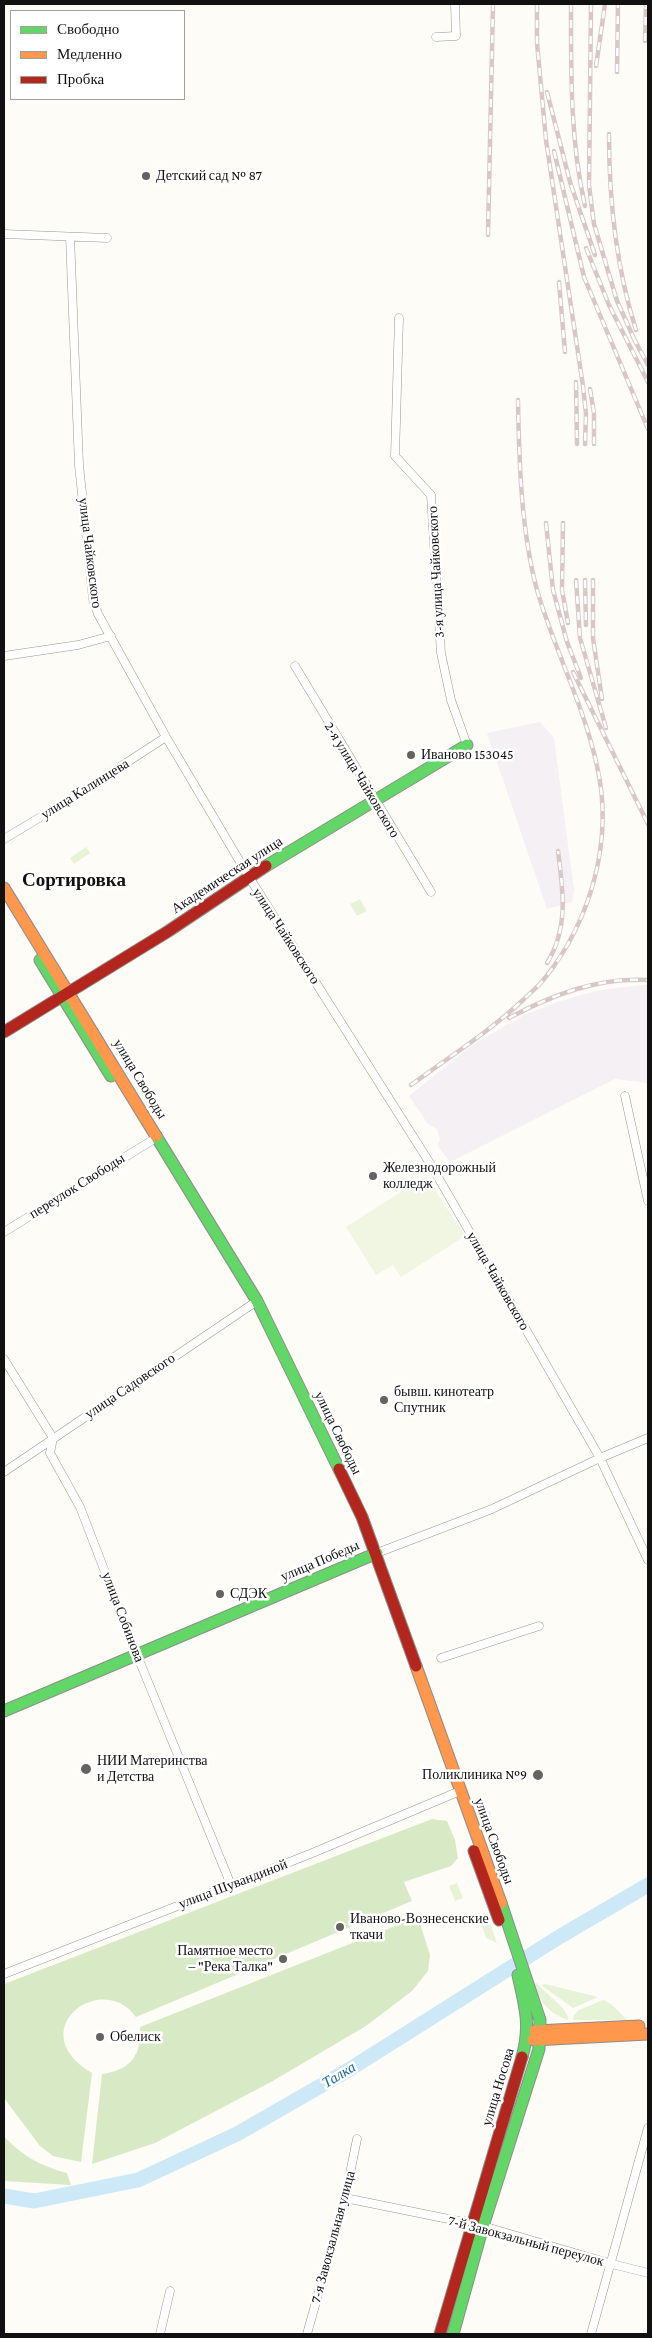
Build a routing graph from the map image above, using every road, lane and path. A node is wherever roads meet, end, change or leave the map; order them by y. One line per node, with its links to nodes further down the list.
1 (455, 4): 2 (street)
2 (436, 37)
3 (4, 234): 4 (street)
4 (70, 236): 5 (street); 7 (street, улица Чайковского)
5 (107, 238)
6 (400, 318): 11 (street, 3-я улица Чайковского)
7 (111, 636): 8 (street); 10 (street, улица Чайковского)
8 (4, 656)
9 (295, 666): 12 (street, 2-я улица Чайковского)
10 (166, 737): 13 (street, улица Калинцева); 14 (street, улица Чайковского)
11 (466, 745): 12 (main road, Академическая улица)
12 (374, 802): 14 (main road, Академическая улица); 16 (street, 2-я улица Чайковского)
13 (4, 839)
14 (249, 878): 18 (main road, Академическая улица); 28 (street, улица Чайковского)
15 (4, 888): 18 (main road, улица Свободы)
16 (431, 892)
17 (4, 900): 18 (main road, улица Свободы)
18 (64, 993): 19 (main road, Академическая улица); 21 (main road, улица Свободы); 24 (main road, улица Свободы)
19 (4, 1032)
20 (625, 1096): 22 (street)
21 (151, 1141): 23 (street, переулок Свободы); 24 (main road, улица Свободы)
22 (648, 1201)
23 (4, 1232)
24 (254, 1303): 26 (street, улица Садовского); 30 (main road, улица Свободы)
25 (4, 1359): 26 (street)
26 (54, 1438): 29 (street, улица Садовского); 33 (street, улица Собинова)
27 (648, 1438): 28 (street, улица Победы)
28 (600, 1458): 30 (street, улица Победы); 31 (street, улица Чайковского)
29 (4, 1472)
30 (373, 1554): 33 (main road, улица Победы); 36 (main road, улица Свободы)
31 (648, 1560)
32 (539, 1626): 34 (street)
33 (137, 1655): 35 (main road, улица Победы); 37 (street, улица Собинова)
34 (441, 1658)
35 (4, 1711)
36 (457, 1793): 37 (street, улица Шувандиной); 39 (main road, улица Свободы)
37 (231, 1885): 38 (street, улица Шувандиной)
38 (4, 1974)
39 (523, 1981): 42 (main road, улица Свободы); 43 (main road, улица Свободы)
40 (648, 2026): 42 (main road)
41 (648, 2034): 42 (main road)
42 (541, 2035): 43 (main road, улица Носова); 48 (main road, улица Носова)
43 (528, 2036): 47 (main road, улица Носова)
44 (648, 2128): 49 (street)
45 (357, 2139): 46 (street, 7-я Завокзальная улица)
46 (345, 2198): 47 (street, 7-й Завокзальный переулок); 53 (street, 7-я Завокзальная улица)
47 (471, 2224): 48 (street, 7-й Завокзальный переулок); 54 (main road, улица Носова)
48 (484, 2226): 49 (street, 7-й Завокзальный переулок); 55 (main road, улица Носова)
49 (612, 2264): 50 (street, 7-й Завокзальный переулок); 56 (street)
50 (648, 2273)
51 (170, 2291): 52 (street)
52 (160, 2334)
53 (306, 2334)
54 (440, 2334)
55 (453, 2334)
56 (591, 2334)

